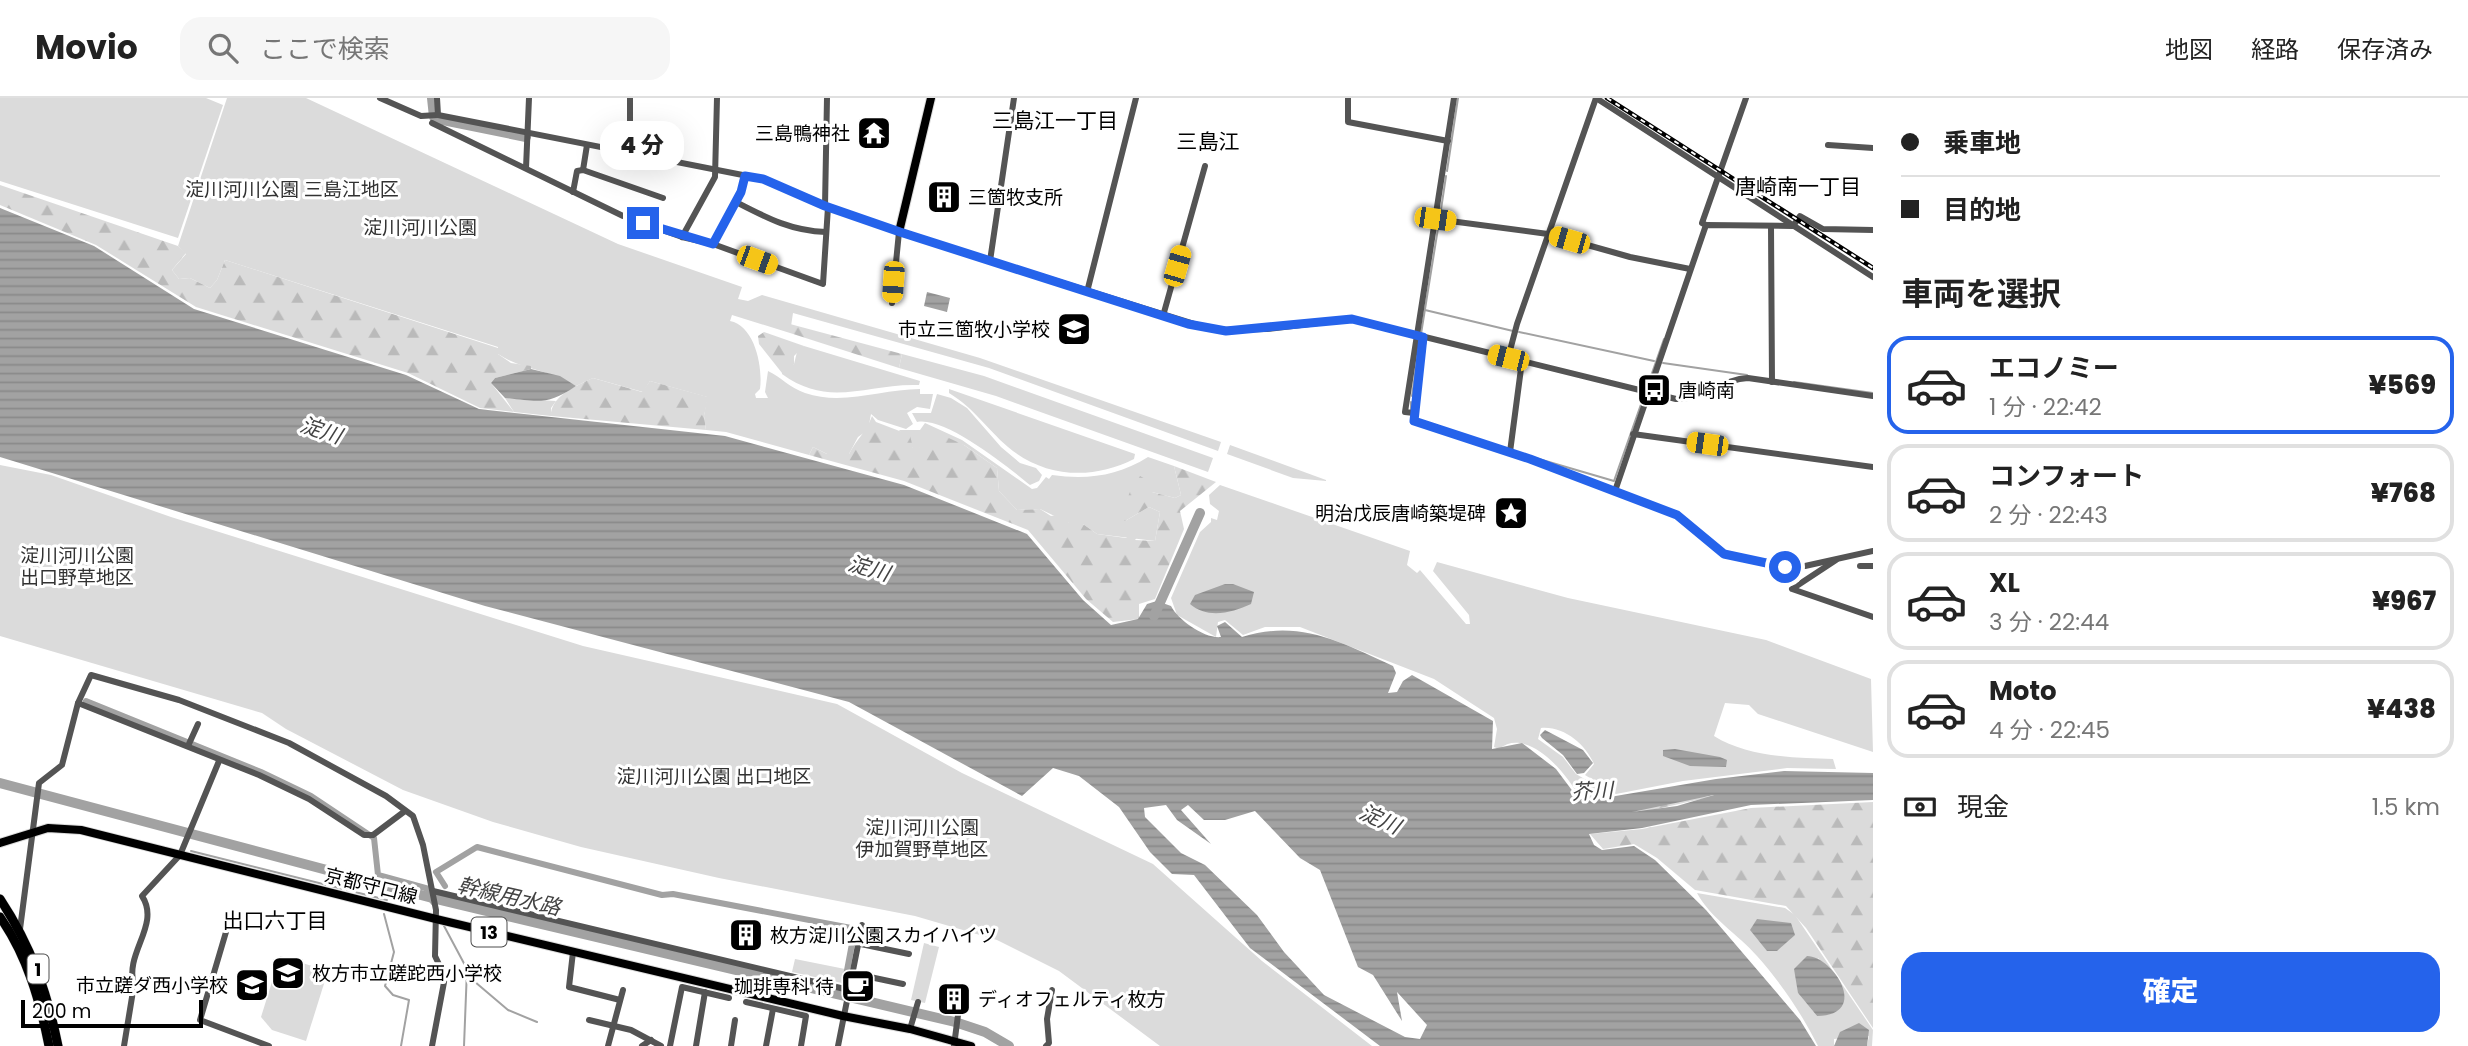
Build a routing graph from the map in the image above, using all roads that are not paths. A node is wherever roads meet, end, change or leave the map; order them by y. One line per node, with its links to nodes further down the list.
1 (380, 98): 14 (street)
2 (437, 98): 14 (street)
3 (529, 98): 16 (street)
4 (630, 98): 21 (street)
5 (717, 98): 25 (street)
6 (827, 98): 31 (street)
7 (931, 98): 38 (main road)
8 (1014, 98): 42 (street)
9 (1136, 98): 45 (street)
10 (1348, 98): 17 (street)
11 (1454, 98): 17 (street)
12 (1596, 98): 27 (street); 39 (street)
13 (1746, 98): 27 (street)
14 (438, 115): 16 (street)
15 (432, 123): 23 (street)
16 (529, 133): 18 (street); 23 (street)
17 (1448, 141): 32 (street)
18 (587, 145): 21 (street); 24 (street)
19 (1828, 145): 20 (street)
20 (1873, 148)
21 (630, 153): 25 (street)
22 (1205, 166): 47 (street)
23 (526, 168): 28 (street)
24 (583, 170): 28 (street); 29 (street)
25 (715, 170): 26 (street); 40 (street)
26 (745, 176): 30 (street); 31 (street)
27 (1718, 177): 33 (street); 35 (street)
28 (573, 192): 40 (street)
29 (663, 198)
30 (736, 202): 37 (street); 41 (street)
31 (826, 207): 37 (street); 38 (street)
32 (1435, 219): 39 (street); 48 (street)
33 (1706, 225): 34 (street); 43 (street)
34 (1771, 226): 35 (street); 51 (street)
35 (1793, 226): 36 (street); 44 (street)
36 (1873, 230)
37 (826, 232): 41 (street)
38 (900, 232): 42 (street); 46 (street)
39 (1548, 234): 43 (street); 49 (street)
40 (682, 237): 41 (street)
41 (713, 244)
42 (990, 261): 45 (street)
43 (1690, 270): 52 (street)
44 (1873, 278)
45 (1087, 292): 47 (street)
46 (892, 303)
47 (1163, 316): 48 (street)
48 (1421, 336): 49 (street); 55 (street)
49 (1508, 358): 50 (street)
50 (1522, 361): 52 (street); 55 (street)
51 (1772, 382): 52 (street); 53 (street)
52 (1646, 392): 54 (street)
53 (1873, 396)
54 (1633, 434): 56 (street); 57 (street)
55 (1510, 452): 57 (street)
56 (1873, 467)
57 (1615, 491): 59 (street)
58 (1873, 551): 59 (street)
59 (1846, 556): 62 (street)
60 (1860, 566): 61 (street)
61 (1873, 566)
62 (1873, 617)
63 (78, 702): 65 (street); 67 (street); 68 (street)
64 (198, 724): 65 (street)
65 (188, 746): 66 (street)
66 (219, 761): 67 (street); 71 (street)
67 (405, 811): 72 (street)
68 (32, 831): 69 (main road, 京都守口線 / 13); 71 (main road, 京都守口線 / 13); 77 (street)
69 (4, 841): 70 (main road, 京都守口線 / 13)
70 (0, 849)
71 (180, 855): 75 (main road, 京都守口線 / 13); 103 (street)
72 (433, 891): 75 (street); 85 (street)
73 (0, 899): 77 (highway, 1)
74 (0, 917): 101 (highway, 1)
75 (436, 919): 80 (main road, 京都守口線 / 13); 105 (street)
76 (862, 925): 79 (street)
77 (20, 929): 102 (highway, 1)
78 (226, 932): 104 (street)
79 (856, 943): 81 (street); 82 (street)
80 (573, 952): 89 (street); 93 (main road, 京都守口線 / 13)
81 (909, 954)
82 (852, 973): 83 (street); 85 (street)
83 (903, 984)
84 (623, 990): 89 (street)
85 (849, 990): 93 (street)
86 (1052, 990): 116 (street)
87 (705, 992): 88 (street); 109 (street); 110 (street)
88 (729, 998)
89 (620, 1000): 97 (street)
90 (746, 1002): 92 (street)
91 (918, 1002): 98 (street)
92 (773, 1009): 112 (street); 113 (street)
93 (844, 1013): 98 (main road, 京都守口線 / 13); 114 (street)
94 (958, 1015): 100 (street)
95 (589, 1020): 97 (street)
96 (735, 1020): 111 (street)
97 (613, 1026): 99 (street); 106 (street)
98 (911, 1027): 100 (main road, 京都守口線 / 13)
99 (651, 1040): 107 (street); 108 (street)
100 (954, 1041): 115 (main road, 京都守口線 / 13)
101 (49, 1046)
102 (58, 1046)
103 (124, 1046)
104 (270, 1046)
105 (432, 1046)
106 (608, 1046)
107 (642, 1046)
108 (661, 1046)
109 (670, 1046)
110 (696, 1046)
111 (731, 1046)
112 (766, 1046)
113 (801, 1046)
114 (838, 1046)
115 (971, 1046)
116 (1046, 1046)

